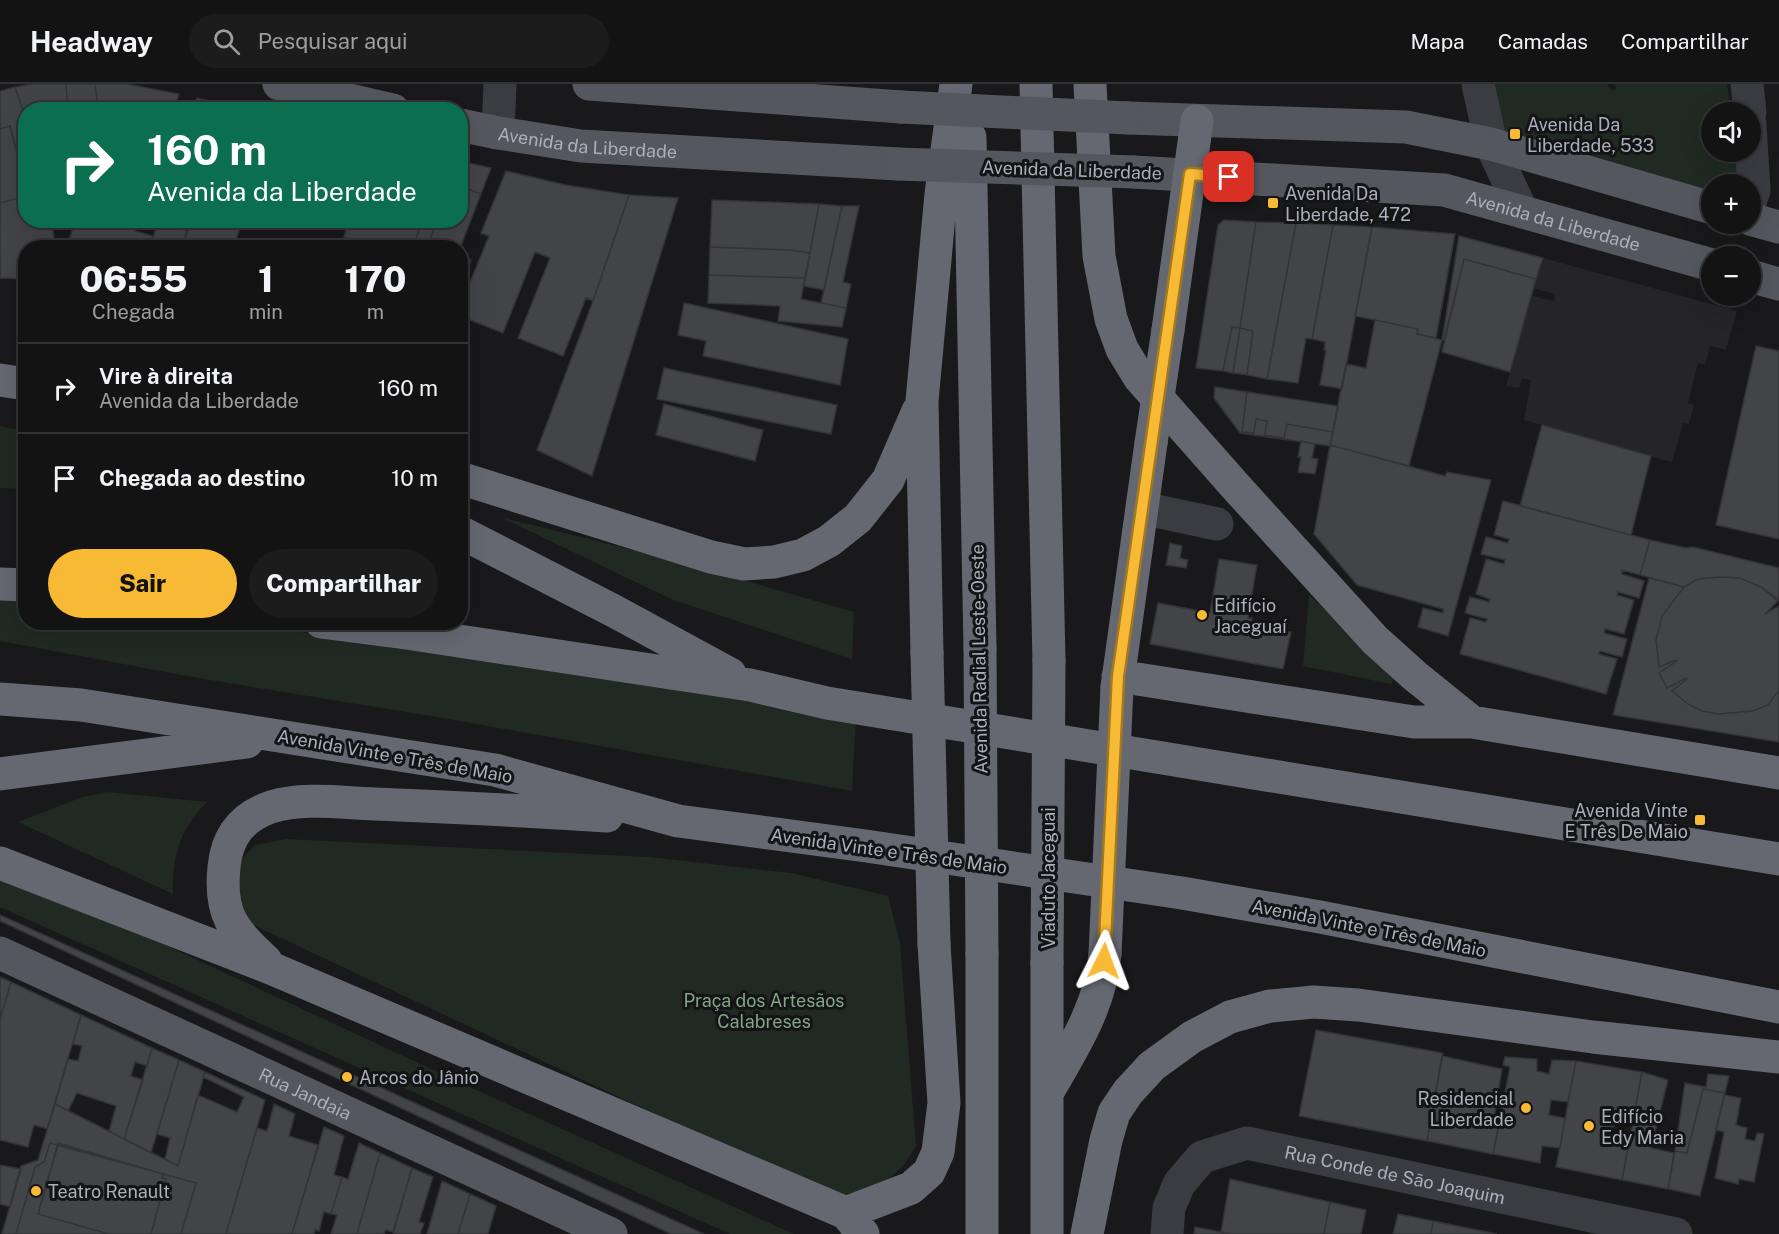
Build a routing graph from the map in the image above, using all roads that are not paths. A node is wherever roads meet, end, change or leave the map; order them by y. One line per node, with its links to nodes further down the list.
1 (279, 84): 11 (main road)
2 (500, 84): 15 (street)
3 (589, 84): 13 (main road, bridge)
4 (956, 84): 27 (highway)
5 (969, 84): 52 (highway, Avenida Radial Leste-Oeste, bridge)
6 (1036, 84): 49 (highway, Viaduto Jaceguai, bridge)
7 (1090, 84): 38 (highway)
8 (1478, 84): 16 (street)
9 (1504, 84): 16 (street)
10 (1747, 84): 12 (street)
11 (358, 102)
12 (1749, 102)
13 (1197, 121): 16 (main road); 17 (highway)
14 (468, 127): 15 (main road, Avenida da Liberdade)
15 (498, 133): 17 (main road, Avenida da Liberdade, bridge)
16 (1489, 133): 18 (main road); 19 (street)
17 (1190, 174): 19 (main road, Avenida da Liberdade); 29 (highway, bridge)
18 (1701, 204)
19 (1522, 212): 22 (main road, Avenida da Liberdade)
20 (1761, 222): 21 (main road)
21 (1779, 227)
22 (1701, 262)
23 (1761, 279): 24 (main road)
24 (1779, 284)
25 (0, 380): 26 (highway)
26 (18, 383)
27 (922, 401): 28 (highway); 50 (highway, bridge)
28 (468, 480)
29 (1142, 508): 30 (street); 35 (highway)
30 (1217, 524)
31 (468, 536): 36 (highway)
32 (0, 584): 33 (highway)
33 (18, 585)
34 (381, 630): 36 (highway)
35 (1117, 682): 38 (highway); 49 (highway, bridge)
36 (750, 685): 43 (highway)
37 (0, 699): 39 (highway, Avenida Vinte e Três de Maio)
38 (1472, 722): 40 (highway)
39 (287, 737): 41 (highway); 42 (highway, Avenida Vinte e Três de Maio)
40 (1779, 773)
41 (0, 774)
42 (678, 822): 46 (highway); 47 (highway, Avenida Vinte e Três de Maio)
43 (1779, 859)
44 (0, 863): 46 (highway)
45 (0, 953): 51 (main road, Rua Jandaia)
46 (273, 969): 50 (highway)
47 (1779, 1007)
48 (1779, 1057): 54 (highway)
49 (1046, 1095): 53 (highway)
50 (854, 1224)
51 (611, 1234)
52 (982, 1234)
53 (1047, 1234)
54 (1087, 1234)
55 (1167, 1234): 56 (street, Rua Conde de São Joaquim)
56 (1676, 1234)

